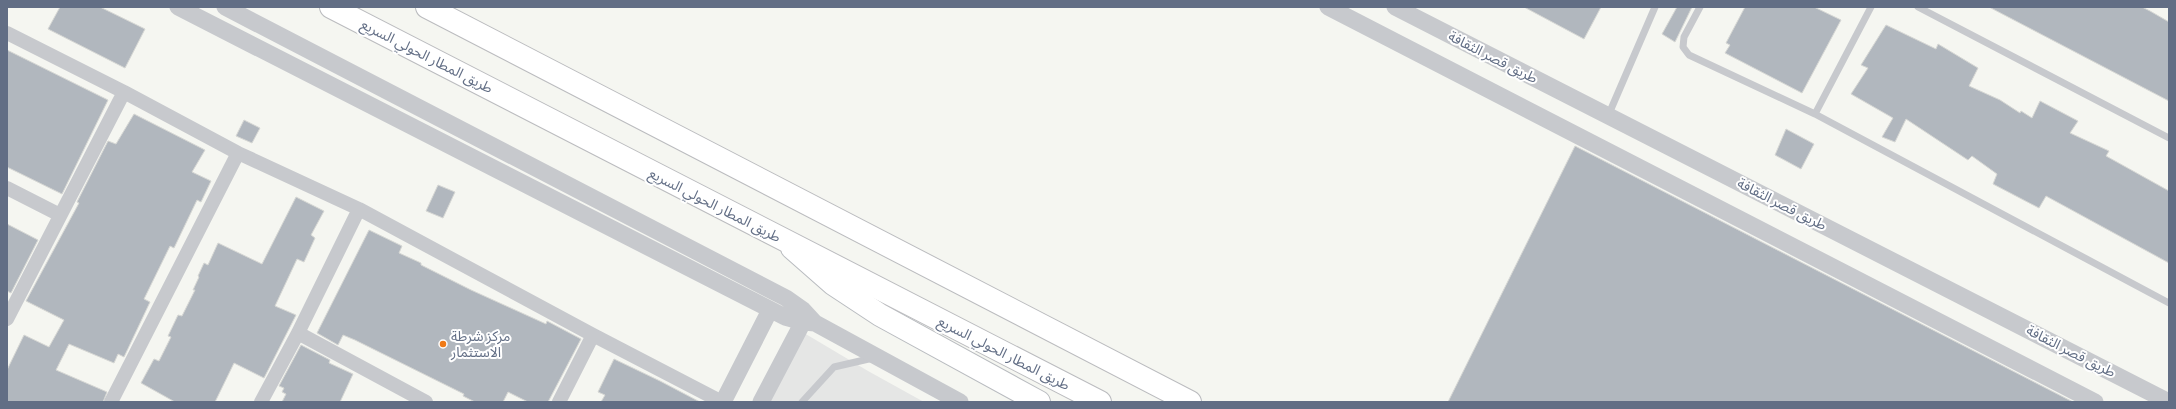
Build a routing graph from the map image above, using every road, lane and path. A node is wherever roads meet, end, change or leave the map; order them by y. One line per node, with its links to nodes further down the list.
1 (178, 7): 22 (street)
2 (225, 7): 24 (street)
3 (331, 7): 20 (main road, طريق المطار الحولي السريع)
4 (427, 7): 38 (main road)
5 (1328, 7): 39 (street)
6 (1395, 7): 14 (street, طريق قصر الثقافة)
7 (1655, 7): 14 (lane)
8 (1700, 7): 13 (lane)
9 (1871, 7): 13 (lane)
10 (1918, 7): 15 (lane)
11 (7, 33): 12 (street)
12 (124, 92): 16 (street); 19 (street)
13 (1816, 114): 21 (lane)
14 (1608, 116): 40 (street, طريق قصر الثقافة)
15 (2169, 138)
16 (238, 153): 18 (street); 28 (street)
17 (7, 188): 19 (street)
18 (359, 209): 25 (street); 26 (street)
19 (60, 215): 23 (street)
20 (780, 238): 36 (main road); 37 (main road, طريق المطار الحولي السريع)
21 (2169, 303)
22 (770, 310): 24 (street); 32 (street)
23 (7, 319)
24 (809, 323): 27 (street); 33 (street)
25 (298, 333): 29 (street); 30 (street)
26 (592, 335): 31 (street); 32 (street)
27 (875, 357): 34 (lane); 35 (street)
28 (111, 402)
29 (261, 402)
30 (426, 402)
31 (559, 402)
32 (723, 402)
33 (761, 402)
34 (802, 402)
35 (960, 402)
36 (1039, 402)
37 (1100, 402)
38 (1190, 402)
39 (2095, 402)
40 (2169, 402)

